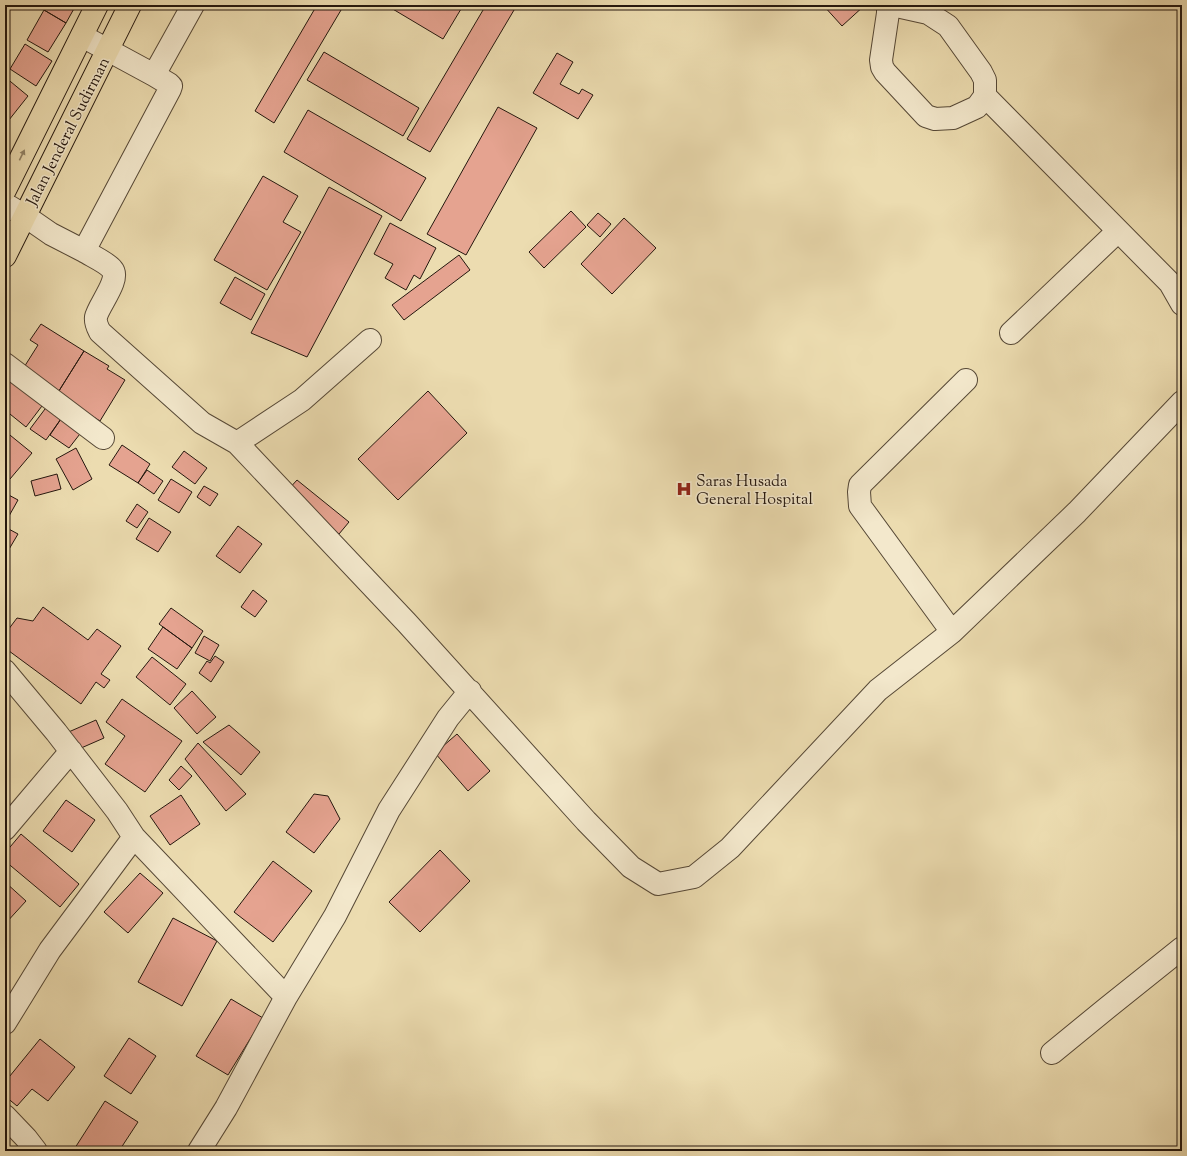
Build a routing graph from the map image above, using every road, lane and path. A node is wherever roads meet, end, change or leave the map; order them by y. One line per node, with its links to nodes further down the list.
1 (97, 5): 6 (main road, Jalan Jenderal Sudirman)
2 (130, 5): 7 (main road, Jalan Jenderal Sudirman)
3 (193, 5): 8 (street)
4 (888, 5): 9 (street)
5 (892, 5): 9 (street)
6 (82, 36): 7 (street); 10 (main road, Jalan Jenderal Sudirman, one-way to 6)
7 (108, 50): 8 (street); 12 (main road, Jalan Jenderal Sudirman)
8 (154, 75): 14 (street)
9 (985, 96): 13 (street)
10 (5, 190)
11 (5, 204): 12 (street)
12 (25, 216): 14 (street); 15 (main road, Jalan Jenderal Sudirman)
13 (1118, 231): 16 (street); 17 (street)
14 (84, 251): 23 (street)
15 (5, 256)
16 (1182, 304)
17 (1011, 333)
18 (370, 340): 23 (street)
19 (5, 364): 22 (street)
20 (966, 380): 24 (street)
21 (1182, 402): 24 (street)
22 (103, 438)
23 (237, 443): 26 (street)
24 (952, 632): 26 (street)
25 (5, 671): 27 (street)
26 (470, 691): 31 (street)
27 (71, 751): 28 (street); 29 (street)
28 (5, 830)
29 (134, 837): 31 (street); 32 (street)
30 (1182, 948): 33 (street)
31 (286, 997): 36 (street)
32 (5, 1023)
33 (1052, 1054)
34 (5, 1116): 35 (street)
35 (36, 1151)
36 (199, 1151)

